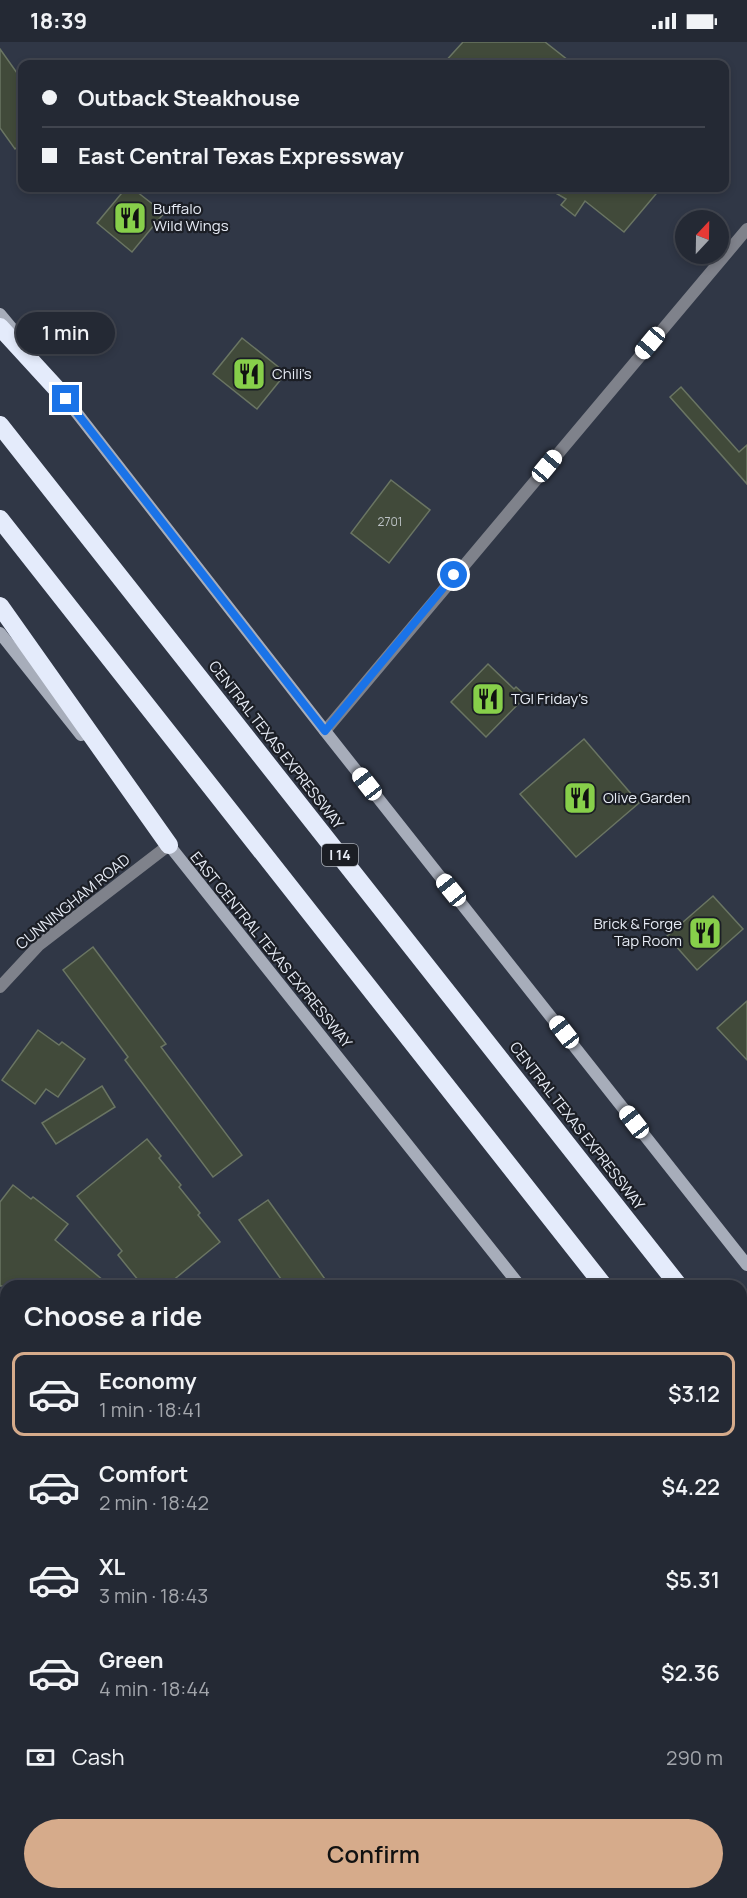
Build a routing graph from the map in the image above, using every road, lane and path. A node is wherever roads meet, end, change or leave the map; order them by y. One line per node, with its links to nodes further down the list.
1 (747, 229): 9 (street)
2 (0, 314): 4 (main road)
3 (0, 327): 4 (highway)
4 (66, 399): 9 (main road)
5 (0, 425): 15 (highway, CENTRAL TEXAS EXPRESSWAY / I 14)
6 (0, 519): 14 (highway)
7 (0, 606): 10 (highway)
8 (0, 633): 10 (main road, EAST CENTRAL TEXAS EXPRESSWAY)
9 (325, 731): 12 (main road)
10 (169, 845): 11 (street, CUNNINGHAM ROAD); 13 (main road, EAST CENTRAL TEXAS EXPRESSWAY)
11 (0, 987)
12 (747, 1265)
13 (515, 1280)
14 (599, 1280)
15 (674, 1280)

